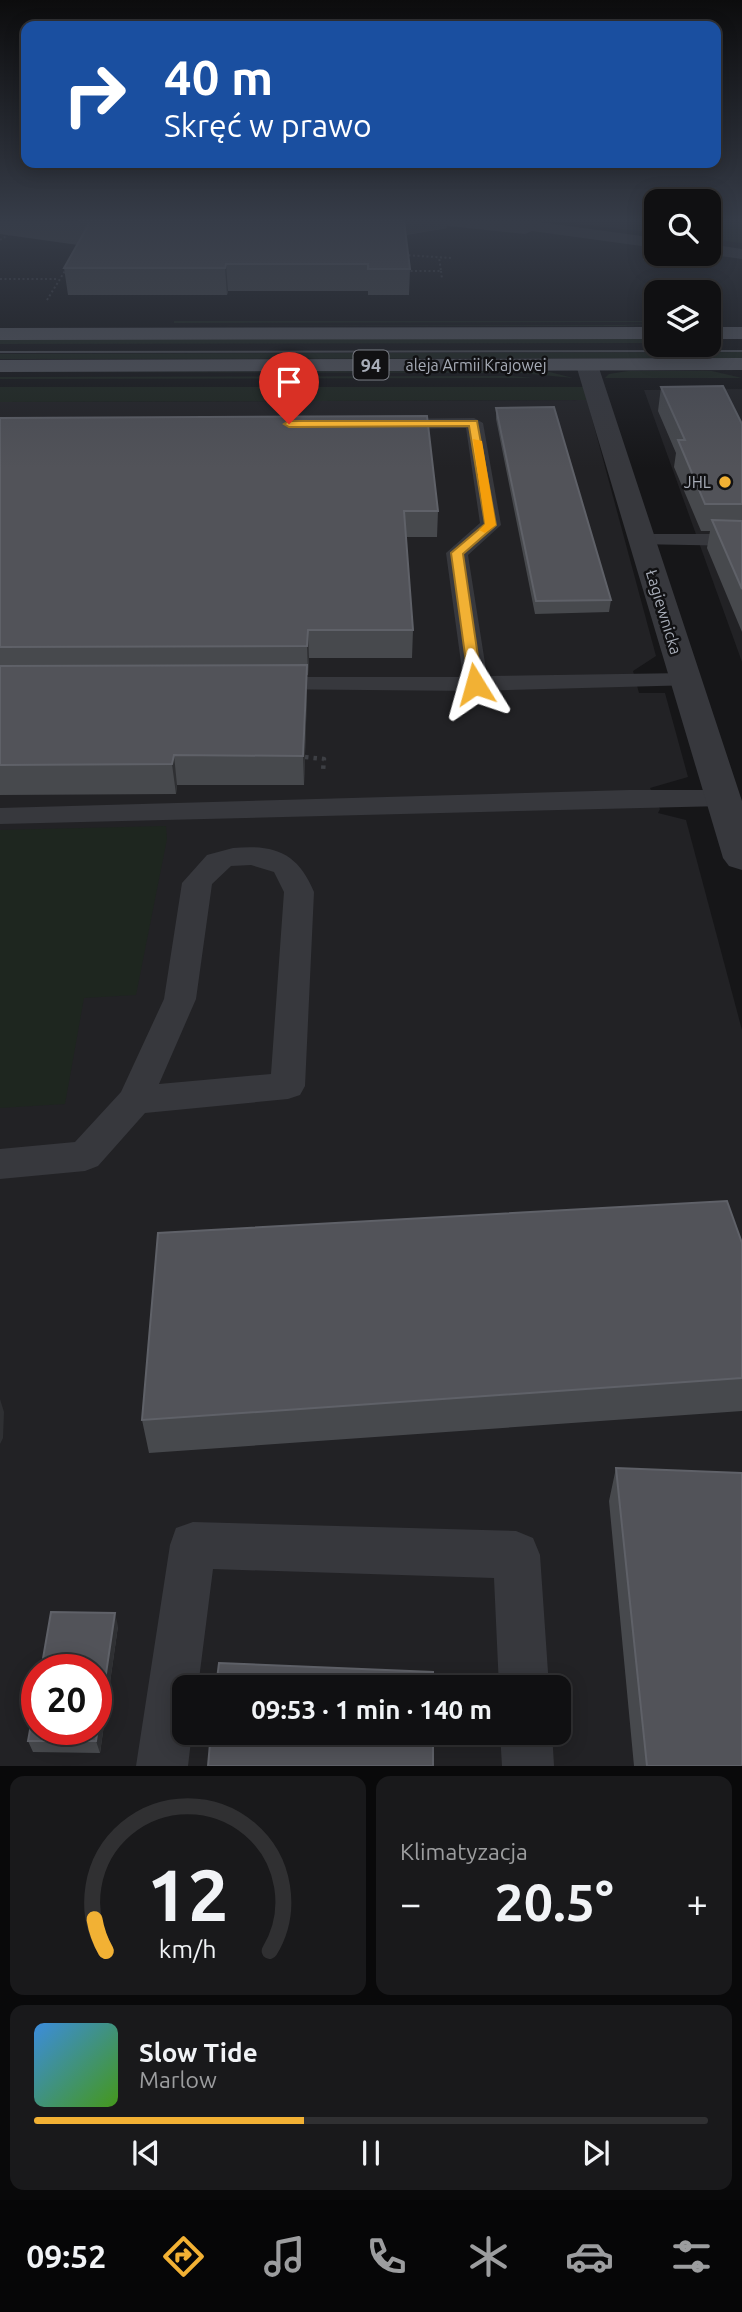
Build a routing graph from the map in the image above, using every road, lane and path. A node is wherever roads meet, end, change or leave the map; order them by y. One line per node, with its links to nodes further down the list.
1 (721, 332): 2 (main road)
2 (742, 332)
3 (644, 333): 4 (main road, aleja Armii Krajowej / 94)
4 (0, 334)
5 (742, 364): 6 (main road, aleja Armii Krajowej / 94)
6 (587, 365): 7 (main road, aleja Armii Krajowej / 94); 9 (street, Łagiewnicka)
7 (0, 366)
8 (365, 424): 13 (lane)
9 (642, 540): 10 (lane); 11 (street, Łagiewnicka)
10 (742, 540)
11 (686, 680): 13 (lane); 14 (street, Łagiewnicka)
12 (242, 684): 13 (lane)
13 (475, 684)
14 (723, 798): 15 (lane); 16 (street, Łagiewnicka)
15 (0, 816)
16 (742, 858)
17 (135, 1100): 17 (lane); 18 (lane)
18 (0, 1164)
19 (175, 1675): 20 (lane)
20 (523, 1675)
21 (172, 1695): 23 (lane)
22 (527, 1745): 24 (lane)
23 (162, 1766)
24 (528, 1766)

